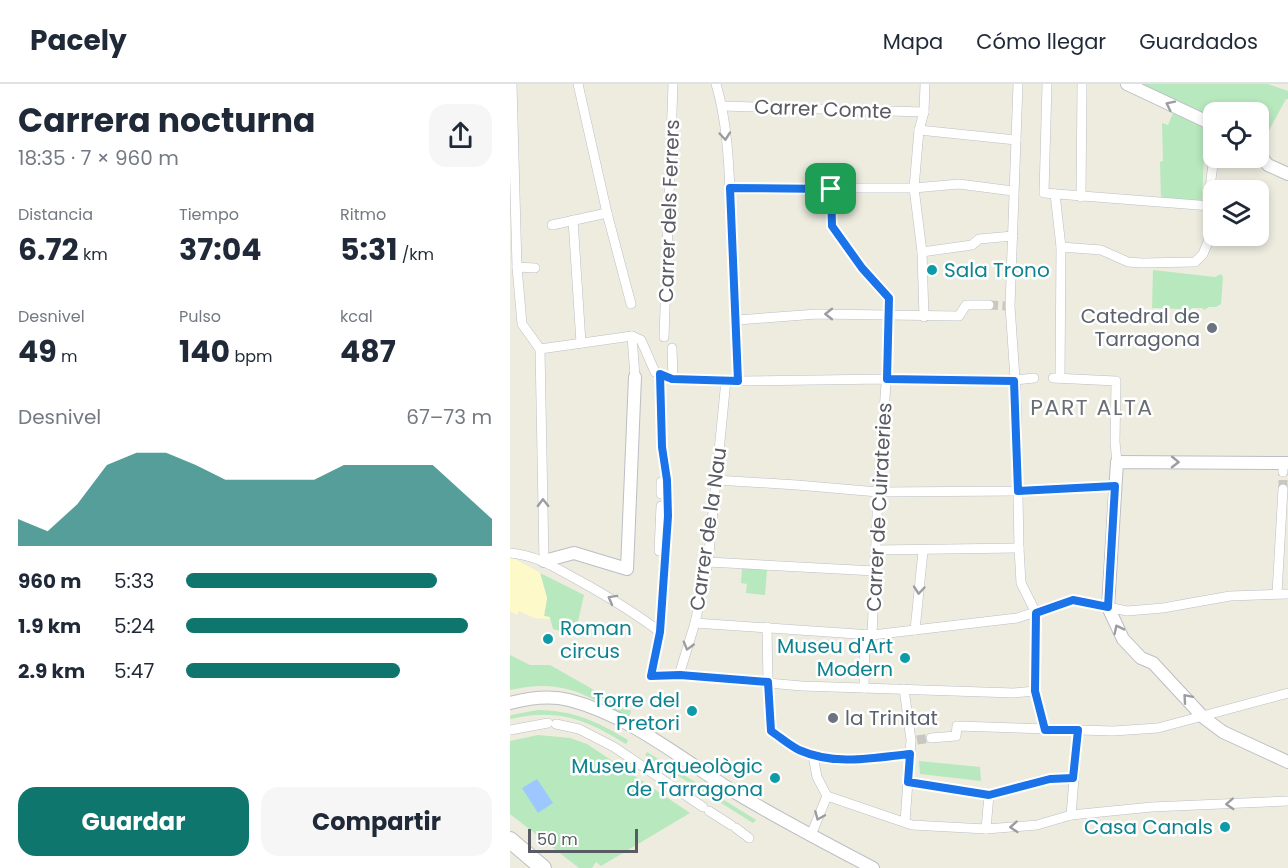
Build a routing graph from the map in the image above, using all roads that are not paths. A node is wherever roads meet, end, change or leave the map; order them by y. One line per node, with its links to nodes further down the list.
1 (512, 84): 10 (street)
2 (578, 84): 25 (street)
3 (673, 84): 40 (street, Carrer dels Ferrers)
4 (716, 84): 11 (street)
5 (925, 84): 12 (street)
6 (1018, 84): 15 (street)
7 (1047, 84): 22 (street)
8 (1082, 84): 23 (street)
9 (1127, 84): 13 (street, one-way to 9)
10 (511, 97): 32 (street)
11 (723, 106): 12 (street, Carrer Comte); 18 (street, one-way to 18)
12 (924, 112): 14 (street)
13 (1203, 120)
14 (919, 130): 15 (street); 19 (street)
15 (1016, 140): 21 (street)
16 (1269, 165): 17 (street)
17 (1288, 174)
18 (730, 188): 20 (street); 38 (street)
19 (914, 188): 20 (street); 21 (street); 31 (street)
20 (831, 189): 36 (street, Carrer de Cuirateries)
21 (1013, 190): 28 (street)
22 (1055, 194): 23 (street); 30 (street)
23 (1081, 197): 24 (street)
24 (1203, 205)
25 (606, 213): 26 (street); 34 (street)
26 (573, 220): 27 (street); 41 (street)
27 (552, 225)
28 (1012, 236): 31 (street); 51 (street)
29 (1206, 246): 30 (street)
30 (1061, 247): 52 (street)
31 (922, 252): 37 (street)
32 (517, 267): 33 (street); 43 (street)
33 (535, 268)
34 (631, 304)
35 (990, 305): 37 (street)
36 (888, 314): 37 (street); 38 (street, one-way to 38); 48 (street, Carrer de Cuirateries)
37 (922, 317)
38 (737, 320): 50 (street)
39 (632, 336): 41 (street); 44 (street); 45 (street)
40 (664, 337)
41 (581, 343): 43 (street)
42 (672, 348): 47 (street)
43 (540, 349): 66 (street, one-way to 43)
44 (660, 374): 47 (street); 54 (street)
45 (634, 377): 66 (street)
46 (1034, 378): 51 (street)
47 (672, 379): 49 (street)
48 (887, 379): 50 (street); 51 (street); 59 (street, Carrer de Cuirateries)
49 (726, 380): 50 (street); 55 (street, Carrer de la Nau)
50 (738, 381)
51 (1014, 381): 58 (street)
52 (1117, 462): 53 (street, one-way to 53); 56 (street)
53 (1285, 466)
54 (667, 480): 60 (street); 75 (street)
55 (716, 480): 59 (street); 67 (street, Carrer de la Nau)
56 (1115, 486): 58 (street); 71 (street)
57 (1283, 489): 69 (street)
58 (1018, 491): 59 (street); 62 (street)
59 (878, 492): 63 (street, Carrer de Cuirateries)
60 (661, 494)
61 (661, 506): 75 (street)
62 (1019, 548): 64 (street); 72 (street)
63 (876, 550): 64 (street); 68 (street, Carrer de Cuirateries)
64 (923, 551): 76 (street, one-way to 76)
65 (510, 553): 66 (street)
66 (544, 561): 75 (street, one-way to 66)
67 (708, 562): 68 (street); 73 (street, Carrer de la Nau)
68 (875, 571): 77 (street, Carrer de Cuirateries)
69 (1277, 593): 70 (street); 71 (street)
70 (1288, 594)
71 (1108, 607): 72 (street); 85 (street, one-way to 71)
72 (1036, 613): 76 (street); 82 (street)
73 (695, 623): 74 (street); 78 (street, Carrer de la Nau, one-way to 78)
74 (767, 627): 77 (street); 79 (street)
75 (658, 630): 78 (street)
76 (915, 630): 77 (street)
77 (868, 634): 80 (street, Carrer de Cuirateries)
78 (680, 675): 79 (street)
79 (768, 682): 80 (street); 91 (street)
80 (864, 688): 81 (street)
81 (904, 689): 82 (street); 90 (street)
82 (1035, 691): 87 (street)
83 (1288, 693): 85 (street)
84 (510, 704): 101 (street)
85 (1203, 717): 88 (street); 92 (street)
86 (510, 730): 102 (street)
87 (1045, 730): 88 (street); 89 (street)
88 (1078, 730): 93 (street)
89 (931, 738)
90 (910, 754): 91 (street); 94 (street)
91 (813, 756): 96 (street)
92 (1288, 762)
93 (1073, 778): 95 (street); 98 (street)
94 (908, 782): 95 (street); 99 (street)
95 (989, 795): 100 (street)
96 (827, 796): 99 (street); 101 (street, one-way to 101)
97 (1288, 801): 98 (street, one-way to 98)
98 (1071, 815): 100 (street, one-way to 100)
99 (905, 822): 100 (street)
100 (986, 829)
101 (811, 835): 105 (street)
102 (749, 838)
103 (510, 840): 104 (main road)
104 (543, 868)
105 (873, 868)

